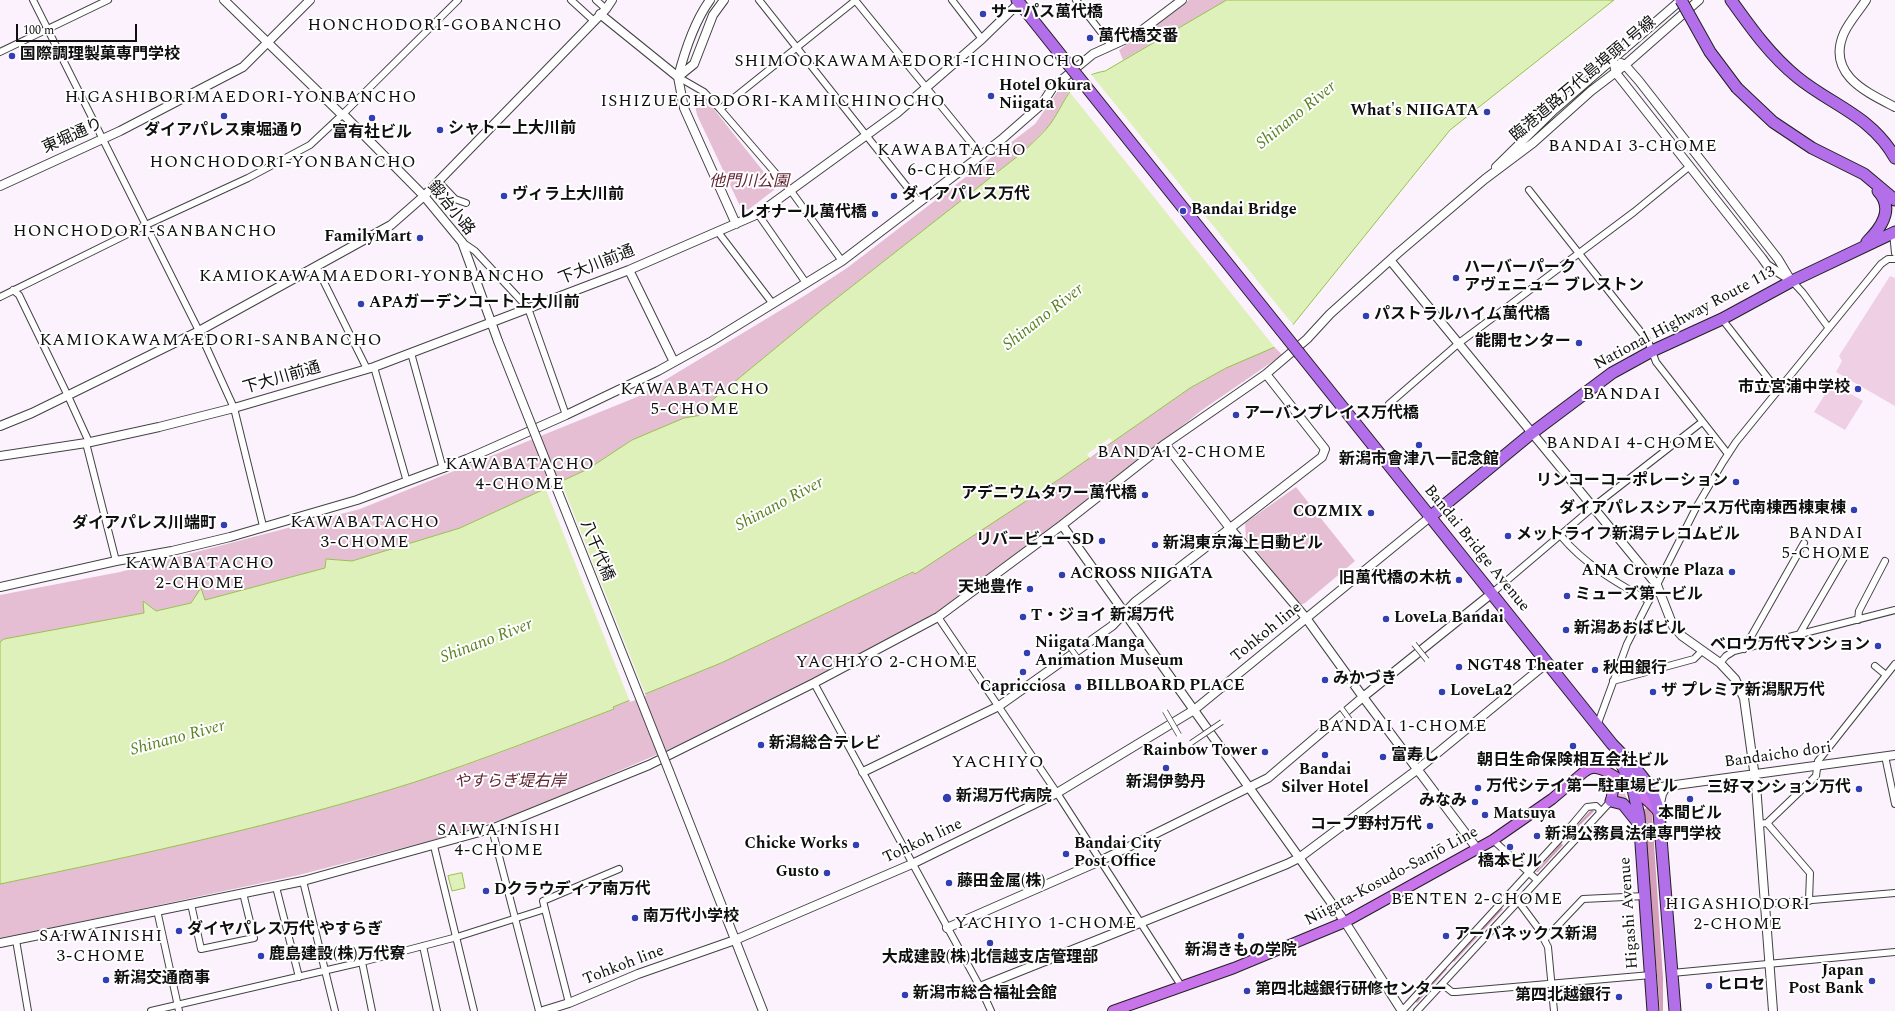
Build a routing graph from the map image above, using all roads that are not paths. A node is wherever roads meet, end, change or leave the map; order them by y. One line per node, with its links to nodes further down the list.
1 (33, 0): 23 (street)
2 (108, 0): 23 (street)
3 (224, 0): 25 (street, 鍛冶小路)
4 (310, 0): 25 (street, 東堀通り)
5 (458, 0): 36 (street)
6 (571, 0): 22 (street)
7 (596, 0): 21 (street)
8 (612, 0): 21 (street)
9 (710, 0): 32 (street)
10 (724, 0): 32 (street)
11 (759, 0): 27 (street)
12 (856, 0): 27 (street); 33 (street)
13 (952, 0): 24 (street)
14 (1076, 0): 26 (street)
15 (1182, 0): 26 (street)
16 (1681, 0): 29 (street, 臨港道路万代島埠頭1号線); 42 (highway, bridge)
17 (1699, 0): 30 (street, 臨港道路万代島埠頭1号線)
18 (1731, 0): 39 (highway)
19 (1866, 0): 34 (street)
20 (1020, 1): 24 (street, 下大川前通); 98 (highway, Bandai Bridge Avenue, bridge)
21 (603, 12): 22 (street); 32 (street)
22 (594, 21): 44 (street)
23 (49, 30): 28 (street); 38 (street)
24 (982, 39): 33 (street, 下大川前通)
25 (268, 42): 36 (street, 鍛冶小路); 38 (street, 東堀通り)
26 (1111, 45): 40 (street)
27 (797, 48): 35 (street); 37 (street)
28 (0, 52)
29 (1613, 60): 30 (street); 31 (street); 43 (street, 臨港道路万代島埠頭1号線)
30 (1626, 65): 31 (street, 臨港道路万代島埠頭1号線); 66 (street)
31 (1616, 73): 41 (street); 43 (street, 臨港道路万代島埠頭1号線)
32 (678, 77): 35 (street); 53 (street)
33 (927, 89): 37 (street, 下大川前通); 40 (street)
34 (1895, 107)
35 (720, 109): 47 (street)
36 (342, 115): 48 (street, 鍛冶小路); 54 (street)
37 (867, 136): 47 (street, 下大川前通); 50 (street)
38 (102, 138): 45 (street, 東堀通り); 54 (street)
39 (1894, 155)
40 (981, 156): 50 (street)
41 (1690, 166): 60 (street); 66 (street)
42 (1864, 174): 49 (highway); 58 (highway)
43 (1485, 179): 62 (street, 臨港道路万代島埠頭1号線)
44 (438, 182): 48 (street); 51 (street)
45 (0, 186)
46 (1529, 190): 60 (street)
47 (791, 191): 52 (street, 下大川前通); 63 (street)
48 (424, 196): 57 (street, 鍛冶小路); 64 (street)
49 (1895, 200)
50 (919, 202): 63 (street)
51 (466, 203)
52 (758, 214): 53 (street, 下大川前通); 67 (street)
53 (736, 224): 55 (street, 下大川前通)
54 (146, 225): 68 (street); 75 (street)
55 (718, 232): 65 (street, 下大川前通); 70 (street)
56 (1894, 233): 58 (highway, National Highway Route 113); 59 (street)
57 (462, 242): 71 (street); 73 (street, 鍛冶小路)
58 (1861, 248): 66 (highway, National Highway Route 113)
59 (1895, 253)
60 (1579, 254): 77 (street); 78 (street)
61 (1895, 259): 74 (street)
62 (1390, 260): 77 (street); 82 (street, 臨港道路万代島埠頭1号線)
63 (842, 261): 67 (street)
64 (316, 266): 75 (street); 81 (street)
65 (628, 270): 71 (street, 下大川前通); 80 (street)
66 (1792, 281): 72 (highway, National Highway Route 113); 74 (street)
67 (806, 283): 70 (street)
68 (13, 290): 69 (street); 84 (street)
69 (0, 297)
70 (772, 304): 80 (street)
71 (528, 308): 73 (street, 下大川前通); 87 (street)
72 (1722, 318): 78 (highway, National Highway Route 113); 83 (street)
73 (492, 323): 76 (street, 鍛冶小路); 79 (street, 下大川前通)
74 (1828, 327): 83 (street)
75 (199, 331): 84 (street); 86 (street)
76 (498, 341): 194 (street, 八千代橋, bridge)
77 (1458, 343): 85 (street); 90 (street)
78 (1652, 352): 88 (street); 90 (highway, National Highway Route 113)
79 (412, 353): 81 (street, 下大川前通); 95 (street)
80 (674, 362): 87 (street)
81 (371, 368): 86 (street, 下大川前通); 96 (street)
82 (1266, 374): 92 (street, 臨港道路万代島埠頭1号線); 101 (street)
83 (1778, 391): 93 (street)
84 (68, 396): 89 (street); 91 (street)
85 (1389, 404)
86 (234, 408): 91 (street, 下大川前通); 100 (street)
87 (566, 416): 95 (street)
88 (1702, 422): 93 (street); 97 (street)
89 (0, 426)
90 (1532, 433): 97 (street); 98 (highway, National Highway Route 113)
91 (88, 443): 94 (street, 下大川前通); 105 (street)
92 (1165, 444): 99 (street, 臨港道路万代島埠頭1号線); 101 (street)
93 (1728, 454): 107 (street)
94 (0, 456)
95 (443, 469): 96 (street)
96 (407, 482): 100 (street)
97 (1594, 508): 102 (street); 107 (street)
98 (1430, 517): 109 (highway, Bandai Bridge Avenue); 114 (street, Tohkoh line)
99 (1062, 525): 112 (street); 113 (street, 臨港道路万代島埠頭1号線)
100 (263, 526): 105 (street)
101 (1229, 527): 112 (street); 114 (street)
102 (1561, 536): 109 (street); 110 (street)
103 (1804, 543): 119 (street)
104 (1848, 551): 116 (street)
105 (116, 561): 108 (street)
106 (1886, 561): 115 (street)
107 (1657, 585): 110 (street); 120 (street)
108 (0, 586)
109 (1491, 594): 123 (highway, Bandai Bridge Avenue); 132 (street)
110 (1649, 601): 129 (street)
111 (1895, 610): 115 (street)
112 (1124, 612): 133 (street); 135 (street)
113 (938, 616): 130 (street, 臨港道路万代島埠頭1号線); 133 (street)
114 (1306, 618): 132 (street); 135 (street, Tohkoh line)
115 (1858, 620): 116 (street)
116 (1799, 635): 119 (street)
117 (1414, 644): 121 (street, bridge)
118 (1068, 646): 122 (street, bridge)
119 (1744, 649): 124 (street)
120 (1702, 651): 124 (street); 129 (street)
121 (1427, 660)
122 (1080, 661)
123 (1547, 663): 139 (highway, Bandai Bridge Avenue); 147 (street)
124 (1720, 664): 151 (street)
125 (1895, 664): 127 (street)
126 (1875, 666): 127 (street)
127 (1886, 675): 146 (street)
128 (1359, 677): 131 (street, bridge)
129 (1613, 681): 139 (street)
130 (814, 683): 148 (street); 164 (street, 臨港道路万代島埠頭1号線)
131 (1349, 685)
132 (1363, 697): 147 (street); 154 (street)
133 (999, 706): 148 (street); 156 (street)
134 (1342, 709): 137 (street, bridge)
135 (1194, 710): 154 (street); 156 (street, Tohkoh line)
136 (1165, 711): 140 (street, bridge)
137 (1350, 720)
138 (1222, 722): 141 (street, bridge)
139 (1597, 726): 142 (highway, Bandai Bridge Avenue)
140 (1179, 735)
141 (1192, 743)
142 (1612, 744): 145 (highway, Bandai Bridge Avenue); 149 (highway, Bandai Bridge Avenue)
143 (1895, 755): 144 (street, Bandaicho dori)
144 (1885, 756): 146 (street, Bandaicho dori); 158 (street)
145 (1622, 764): 152 (street); 155 (highway, Bandai Bridge Avenue)
146 (1817, 764): 151 (street, Bandaicho dori); 161 (street)
147 (1418, 769): 167 (street); 168 (street)
148 (863, 772): 170 (street)
149 (1639, 773): 152 (highway, Bandai Bridge Avenue); 153 (street, Bandaicho dori)
150 (1611, 774): 155 (main road, Niigata-Kosudo-Sanjō Line); 157 (main road); 165 (main road, Niigata-Kosudo-Sanjō Line)
151 (1754, 774): 153 (street, Bandaicho dori); 162 (street)
152 (1648, 784): 153 (street); 159 (highway)
153 (1666, 786): 159 (street)
154 (1249, 787): 168 (street); 169 (street)
155 (1633, 789): 159 (main road, Niigata-Kosudo-Sanjō Line); 163 (highway, Higashi Avenue)
156 (1057, 793): 169 (street); 170 (street, Tohkoh line)
157 (1611, 801): 160 (street); 163 (highway)
158 (1895, 804)
159 (1659, 813): 201 (highway)
160 (1599, 814): 172 (street); 173 (street)
161 (1767, 823): 162 (street); 180 (street)
162 (1758, 824): 183 (street)
163 (1640, 827): 178 (highway, Higashi Avenue)
164 (492, 829): 166 (street, 臨港道路万代島埠頭1号線); 187 (street)
165 (1493, 840): 167 (main road, Niigata-Kosudo-Sanjō Line); 172 (street)
166 (434, 846): 174 (street, 臨港道路万代島埠頭1号線); 191 (street)
167 (1478, 850): 188 (main road, Niigata-Kosudo-Sanjō Line)
168 (1300, 858): 188 (street); 189 (street)
169 (1100, 861): 189 (street); 190 (street)
170 (912, 864): 190 (street); 194 (street, Tohkoh line)
171 (619, 870): 185 (street)
172 (1529, 873): 173 (street); 179 (street)
173 (1537, 880): 181 (street)
174 (303, 881): 175 (street, 臨港道路万代島埠頭1号線); 200 (street)
175 (276, 887): 176 (street, 臨港道路万代島埠頭1号線); 203 (street)
176 (244, 893): 182 (street, 臨港道路万代島埠頭1号線); 182 (street)
177 (1895, 893): 180 (street)
178 (1645, 896): 192 (street); 202 (highway, Higashi Avenue)
179 (1505, 900): 184 (street); 222 (street)
180 (1809, 900): 183 (street)
181 (1518, 901): 184 (street); 192 (street)
182 (191, 904): 186 (street, 臨港道路万代島埠頭1号線)
183 (1765, 904): 199 (street)
184 (1512, 907): 204 (street)
185 (544, 909): 187 (street); 208 (street)
186 (157, 910): 193 (street, 臨港道路万代島埠頭1号線); 209 (street)
187 (515, 920): 191 (street); 217 (street)
188 (1345, 922): 207 (main road, Niigata-Kosudo-Sanjō Line); 222 (street)
189 (1141, 923): 206 (street); 207 (street)
190 (947, 928): 206 (street)
191 (457, 937): 196 (street); 216 (street)
192 (1545, 939): 205 (street)
193 (16, 940): 195 (street, 臨港道路万代島埠頭1号線); 211 (street)
194 (735, 940): 208 (street, Tohkoh line); 219 (street, 八千代橋)
195 (0, 943)
196 (423, 946): 198 (street); 215 (street)
197 (1895, 952): 199 (street)
198 (362, 962): 200 (street); 214 (street)
199 (1769, 963): 201 (street); 227 (street)
200 (325, 971): 203 (street); 213 (street)
201 (1672, 973): 226 (highway)
202 (1651, 975): 205 (street); 225 (highway, Higashi Avenue)
203 (299, 977): 209 (street)
204 (1442, 984): 205 (street); 223 (street)
205 (1551, 985): 224 (street)
206 (980, 987): 220 (street)
207 (1182, 987): 221 (main road, Niigata-Kosudo-Sanjō Line)
208 (569, 1002): 210 (street, Tohkoh line)
209 (179, 1008): 212 (street)
210 (556, 1009): 218 (street, Tohkoh line)
211 (28, 1011)
212 (151, 1011)
213 (335, 1011)
214 (372, 1011)
215 (437, 1011)
216 (474, 1011)
217 (539, 1011)
218 (544, 1011)
219 (763, 1011)
220 (991, 1011)
221 (1113, 1011)
222 (1402, 1011)
223 (1417, 1011)
224 (1554, 1011)
225 (1653, 1011)
226 (1675, 1011)
227 (1773, 1011)

